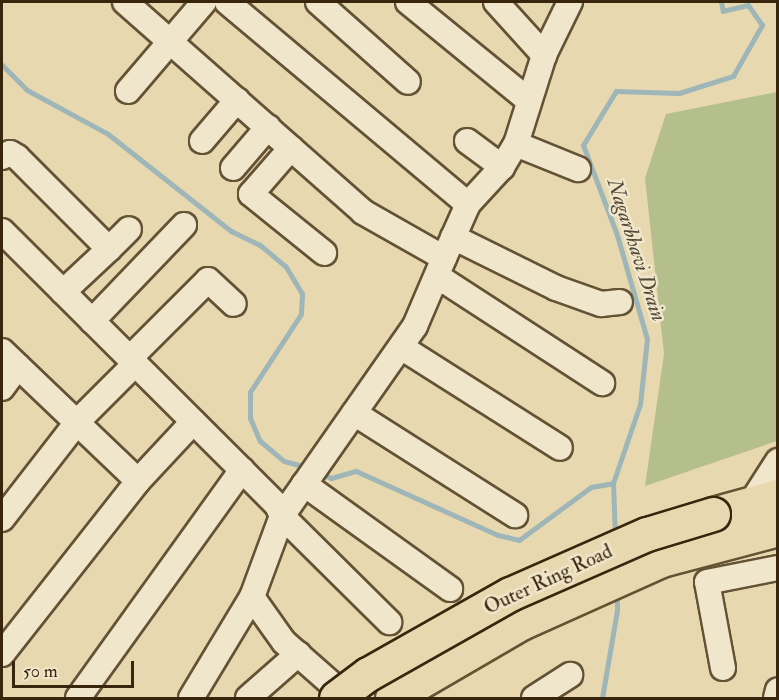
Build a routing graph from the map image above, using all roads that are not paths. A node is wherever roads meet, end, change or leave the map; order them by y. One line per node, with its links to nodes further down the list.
1 (125, 2): 8 (street)
2 (204, 2): 8 (street)
3 (227, 2): 23 (street)
4 (318, 2): 10 (street)
5 (408, 2): 12 (street)
6 (496, 2): 9 (street)
7 (570, 2): 9 (street)
8 (170, 42): 11 (street); 13 (street)
9 (544, 55): 12 (street)
10 (408, 82)
11 (128, 91)
12 (528, 99): 17 (street)
13 (237, 100): 14 (street); 15 (street)
14 (268, 127): 18 (street); 21 (street)
15 (202, 141)
16 (467, 141): 20 (street)
17 (516, 144): 20 (street); 22 (street)
18 (291, 148): 28 (street); 29 (street)
19 (2, 157): 27 (street)
20 (502, 167): 23 (street)
21 (233, 168)
22 (578, 169)
23 (468, 204): 29 (street)
24 (184, 225): 33 (street)
25 (129, 229): 27 (street)
26 (2, 231): 30 (street)
27 (109, 249): 30 (street)
28 (324, 253)
29 (445, 257): 31 (street); 34 (street); 37 (street)
30 (63, 292): 33 (street)
31 (620, 302)
32 (234, 304): 36 (street)
33 (92, 321): 36 (street)
34 (401, 347): 39 (street); 42 (street)
35 (10, 358): 38 (street); 40 (street)
36 (132, 361): 40 (street); 41 (street)
37 (602, 383)
38 (2, 388)
39 (354, 413): 46 (street); 48 (street)
40 (78, 421): 45 (street); 50 (street)
41 (193, 422): 44 (street); 45 (street)
42 (560, 448)
43 (777, 461): 47 (street)
44 (242, 471): 49 (street); 61 (street)
45 (138, 481): 56 (street)
46 (305, 482): 49 (street); 53 (street)
47 (764, 500): 64 (highway, Outer Ring Road, bridge)
48 (515, 515)
49 (282, 516): 54 (street); 55 (street)
50 (2, 519)
51 (777, 529): 66 (highway, Outer Ring Road)
52 (777, 568): 58 (street)
53 (450, 589)
54 (252, 597): 57 (street); 62 (street)
55 (389, 622)
56 (2, 654)
57 (298, 654): 63 (street); 65 (street)
58 (723, 668)
59 (570, 675): 67 (street)
60 (777, 690): 68 (street)
61 (78, 699)
62 (191, 699)
63 (248, 699)
64 (336, 699)
65 (341, 699)
66 (392, 699)
67 (534, 699)
68 (776, 699)

